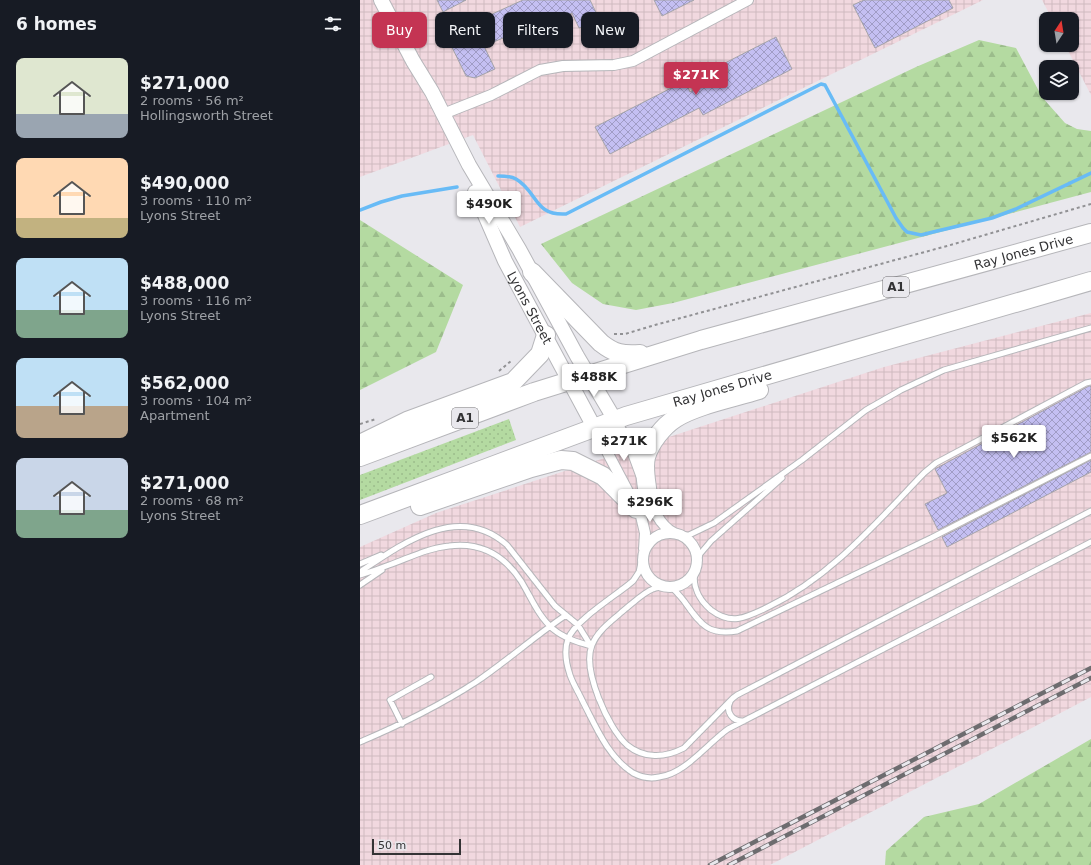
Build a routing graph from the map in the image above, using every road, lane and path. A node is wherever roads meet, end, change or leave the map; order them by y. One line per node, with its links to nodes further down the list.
1 (381, 0): 3 (street, Lyons Street)
2 (748, 0): 4 (street)
3 (413, 61): 4 (street, Lyons Street); 10 (street, Lyons Street)
4 (443, 114): 7 (street, Lyons Street)
5 (1091, 204): 11 (path)
6 (1091, 233): 13 (highway, Ray Jones Drive / A1)
7 (532, 272): 11 (highway); 14 (street, Lyons Street)
8 (1091, 281): 12 (highway, Ray Jones Drive)
9 (1091, 328): 22 (lane)
10 (546, 335): 15 (street, Lyons Street); 19 (highway)
11 (601, 343): 13 (highway)
12 (855, 349): 17 (highway, Ray Jones Drive); 23 (highway)
13 (661, 352): 14 (highway, Ray Jones Drive / A1)
14 (588, 375): 15 (highway, Ray Jones Drive / A1); 17 (street, Lyons Street)
15 (570, 381): 18 (street, Lyons Street); 21 (highway, Ray Jones Drive / A1)
16 (1091, 382): 33 (lane)
17 (615, 420): 18 (highway, Ray Jones Drive); 23 (street, Lyons Street)
18 (594, 427): 23 (street, Lyons Street); 25 (highway, Ray Jones Drive)
19 (360, 444)
20 (1091, 456): 36 (lane)
21 (360, 457)
22 (802, 460): 27 (lane); 33 (lane)
23 (642, 502): 26 (highway); 27 (street, Lyons Street); 30 (street, Lyons Street)
24 (1091, 511): 43 (lane)
25 (360, 515)
26 (360, 525)
27 (676, 534): 30 (street); 33 (street)
28 (1091, 542): 44 (lane)
29 (392, 550): 31 (lane); 34 (lane); 37 (lane)
30 (643, 556): 36 (street); 38 (lane, Lyons Street)
31 (360, 564)
32 (388, 566): 34 (lane); 35 (lane); 39 (lane)
33 (696, 567): 36 (street)
34 (360, 573)
35 (360, 585)
36 (668, 587): 41 (lane)
37 (566, 615): 38 (lane); 39 (lane)
38 (578, 625): 40 (lane, Lyons Street); 41 (lane)
39 (550, 626): 40 (lane); 45 (lane)
40 (568, 639): 41 (lane); 44 (lane)
41 (591, 646): 43 (lane)
42 (431, 677): 45 (lane)
43 (733, 698): 44 (lane)
44 (746, 720)
45 (402, 724): 46 (lane)
46 (360, 742)

